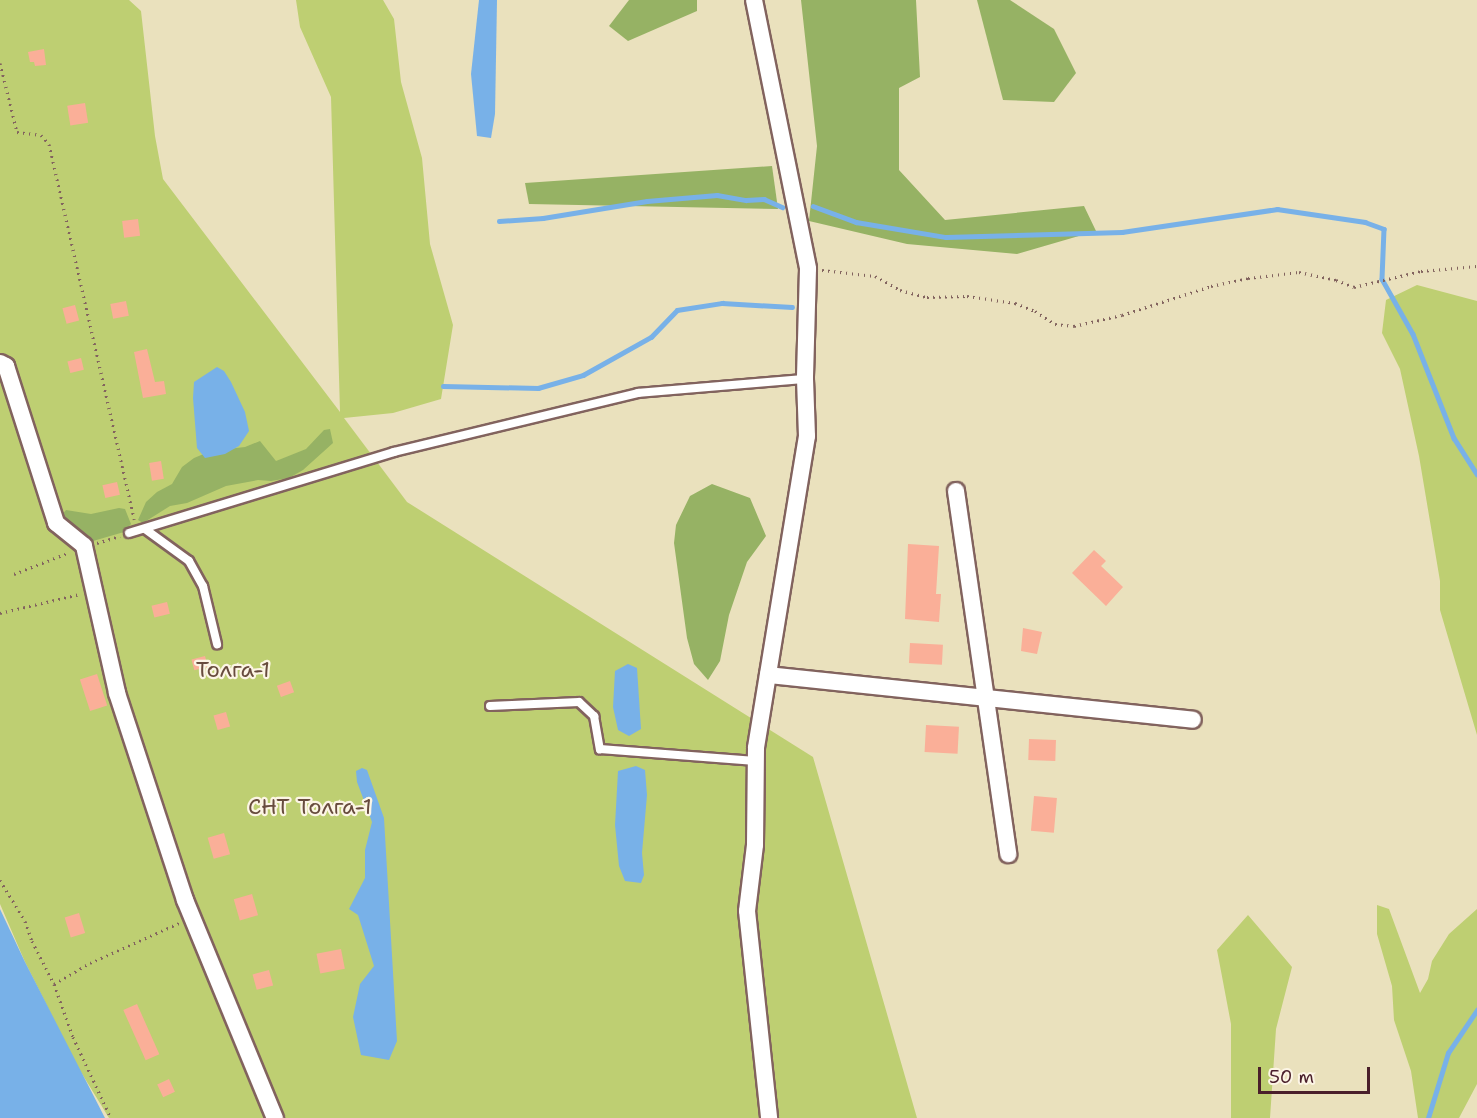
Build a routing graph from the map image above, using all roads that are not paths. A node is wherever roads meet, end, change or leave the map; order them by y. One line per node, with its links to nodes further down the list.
1 (754, 0): 3 (street)
2 (0, 363): 12 (street)
3 (805, 379): 5 (lane); 6 (street)
4 (956, 491): 7 (street)
5 (217, 644)
6 (768, 675): 7 (street); 10 (street)
7 (986, 698): 9 (street); 11 (street)
8 (490, 706): 10 (lane)
9 (1193, 720)
10 (756, 754): 13 (street)
11 (1008, 854)
12 (274, 1118)
13 (769, 1118)

